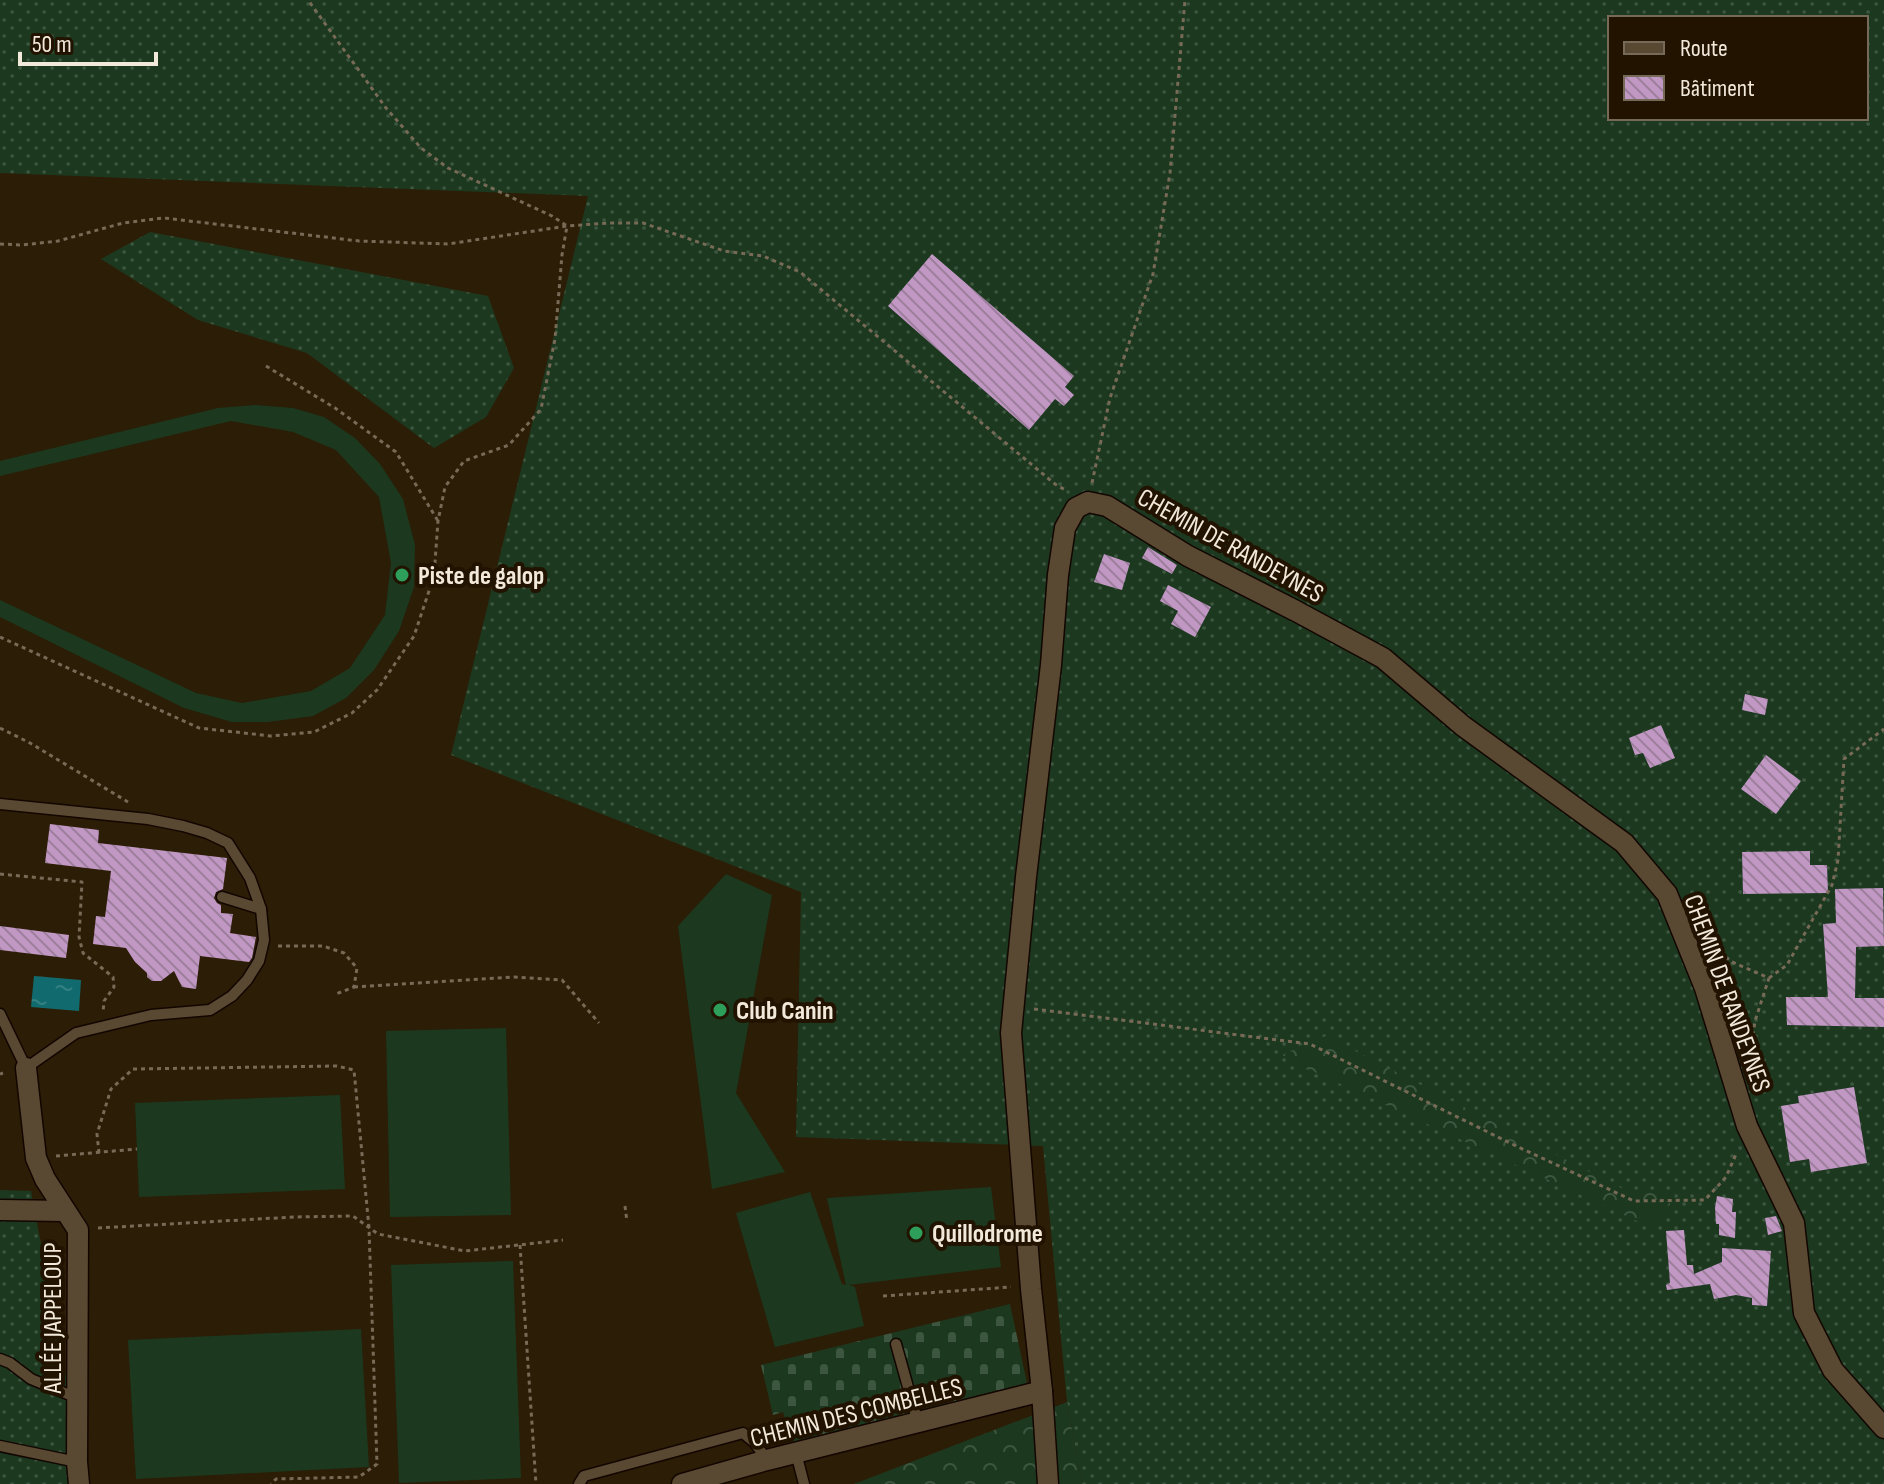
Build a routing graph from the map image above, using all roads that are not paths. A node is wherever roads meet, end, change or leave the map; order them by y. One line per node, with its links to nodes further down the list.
1 (0, 804): 3 (lane)
2 (222, 897): 3 (lane)
3 (261, 909): 5 (lane)
4 (0, 1014): 5 (lane)
5 (26, 1068): 7 (street, ALLÉE JAPPELOUP)
6 (0, 1210): 7 (street)
7 (65, 1211): 11 (street, ALLÉE JAPPELOUP)
8 (896, 1344): 12 (lane)
9 (0, 1359): 11 (lane)
10 (1042, 1391): 12 (street, CHEMIN DES COMBELLES); 13 (street, CHEMIN DE RANDEYNES); 22 (street)
11 (79, 1399): 17 (street, ALLÉE JAPPELOUP)
12 (918, 1423): 15 (street, CHEMIN DES COMBELLES)
13 (1884, 1428)
14 (0, 1446): 17 (lane)
15 (796, 1453): 16 (street, CHEMIN DES COMBELLES); 21 (lane)
16 (767, 1460): 19 (lane); 20 (street, CHEMIN DES COMBELLES)
17 (77, 1462): 18 (street, ALLÉE JAPPELOUP)
18 (79, 1484)
19 (579, 1484)
20 (682, 1484)
21 (804, 1484)
22 (1048, 1484)

